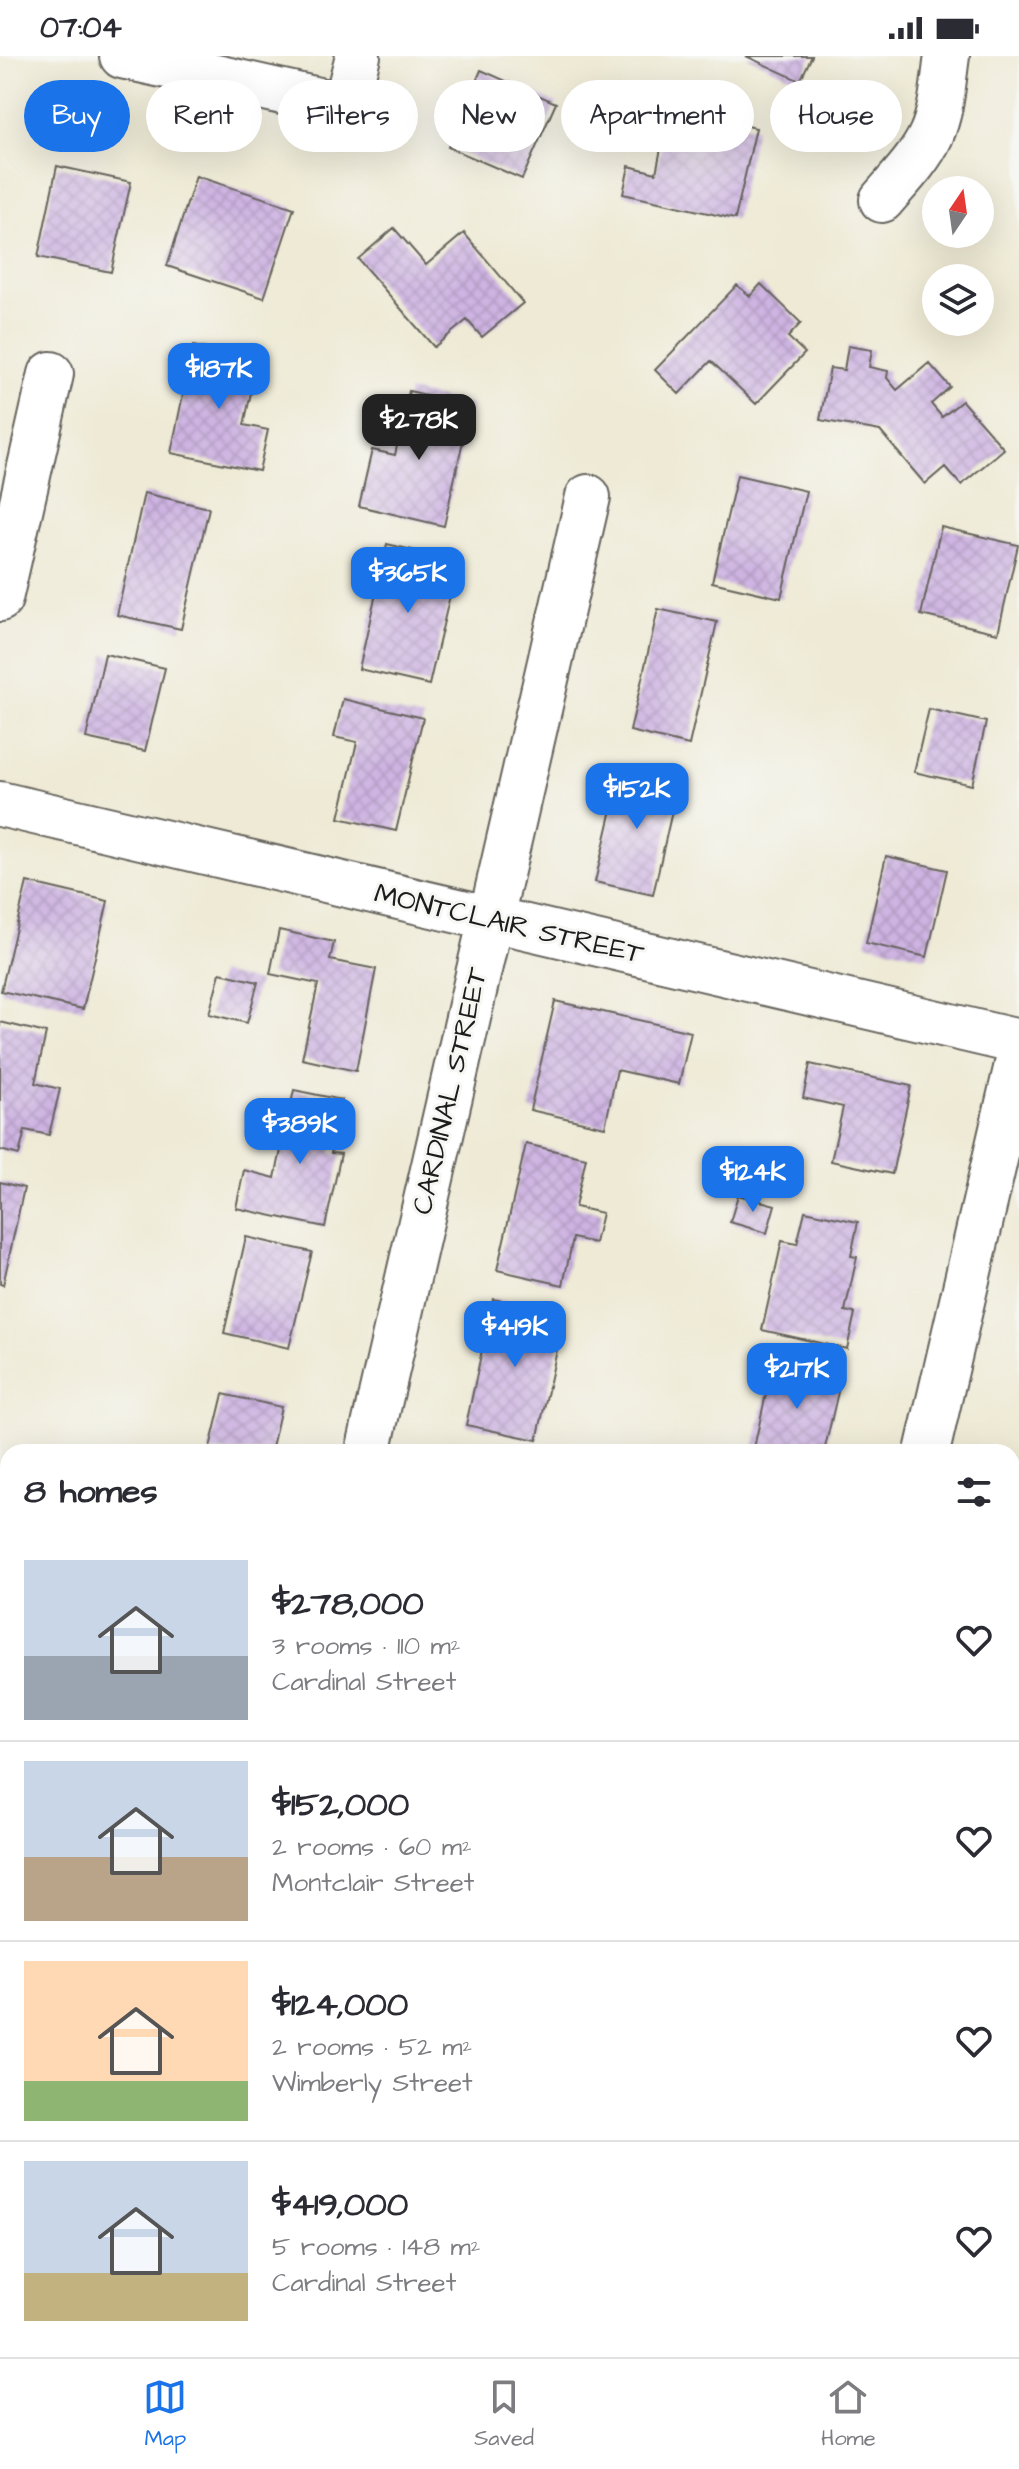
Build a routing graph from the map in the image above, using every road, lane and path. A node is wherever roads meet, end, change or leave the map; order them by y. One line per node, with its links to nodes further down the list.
1 (122, 56): 2 (street)
2 (358, 56)
3 (947, 56): 4 (street)
4 (882, 200)
5 (51, 374): 7 (street)
6 (588, 497): 9 (street, CARDINAL STREET)
7 (0, 599)
8 (0, 804): 9 (street, MONTCLAIR STREET)
9 (489, 920): 10 (street, MONTCLAIR STREET); 12 (street, CARDINAL STREET)
10 (1019, 1042)
11 (1019, 1056): 13 (street)
12 (376, 1444)
13 (929, 1444)

